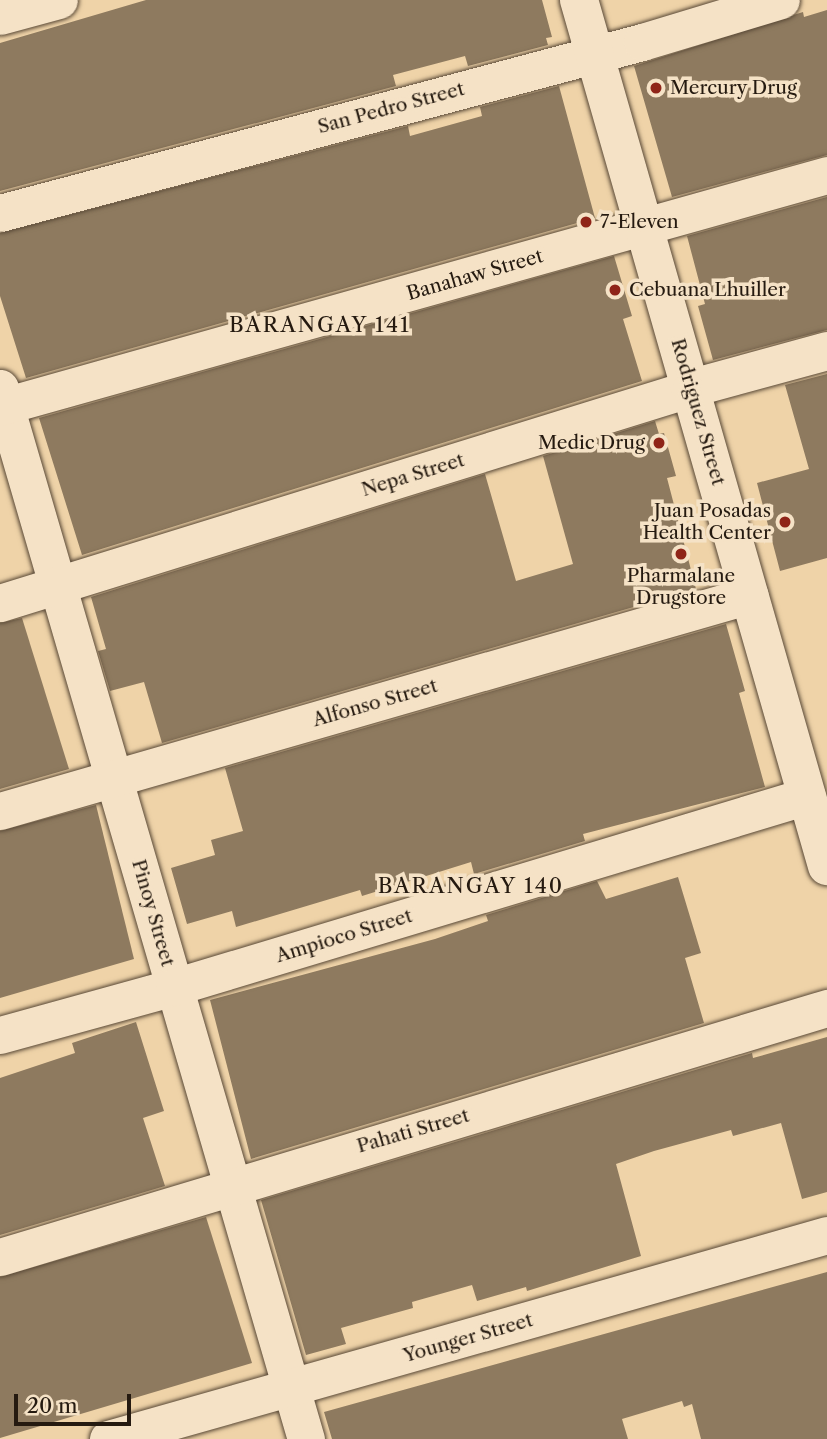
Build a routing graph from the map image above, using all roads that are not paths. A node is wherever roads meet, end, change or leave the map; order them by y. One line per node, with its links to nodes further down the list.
1 (59, 0): 4 (street)
2 (579, 0): 5 (street, Rodriguez Street)
3 (781, 0): 5 (street, San Pedro Street)
4 (0, 16)
5 (594, 54): 7 (street, San Pedro Street); 8 (street, Rodriguez Street)
6 (827, 175): 8 (street, Banahaw Street)
7 (0, 213)
8 (644, 226): 10 (street, Rodriguez Street); 11 (street, Banahaw Street)
9 (827, 351): 10 (street, Nepa Street)
10 (692, 388): 12 (street, Nepa Street); 13 (street, Rodriguez Street)
11 (2, 400): 12 (street, Pinoy Street)
12 (58, 586): 14 (street, Nepa Street); 15 (street, Pinoy Street)
13 (750, 595): 15 (street, Alfonso Street); 16 (street, Rodriguez Street)
14 (0, 603)
15 (114, 778): 17 (street, Alfonso Street); 19 (street, Pinoy Street)
16 (807, 796): 18 (street, Rodriguez Street); 19 (street, Ampioco Street)
17 (0, 811)
18 (827, 866)
19 (174, 987): 21 (street, Ampioco Street); 22 (street, Pinoy Street)
20 (827, 1009): 22 (street, Pahati Street)
21 (0, 1035)
22 (232, 1184): 24 (street, Pahati Street); 25 (street, Pinoy Street)
23 (827, 1235): 25 (street, Younger Street)
24 (0, 1257)
25 (292, 1389): 26 (street, Younger Street); 27 (street, Pinoy Street)
26 (108, 1439)
27 (306, 1439)

